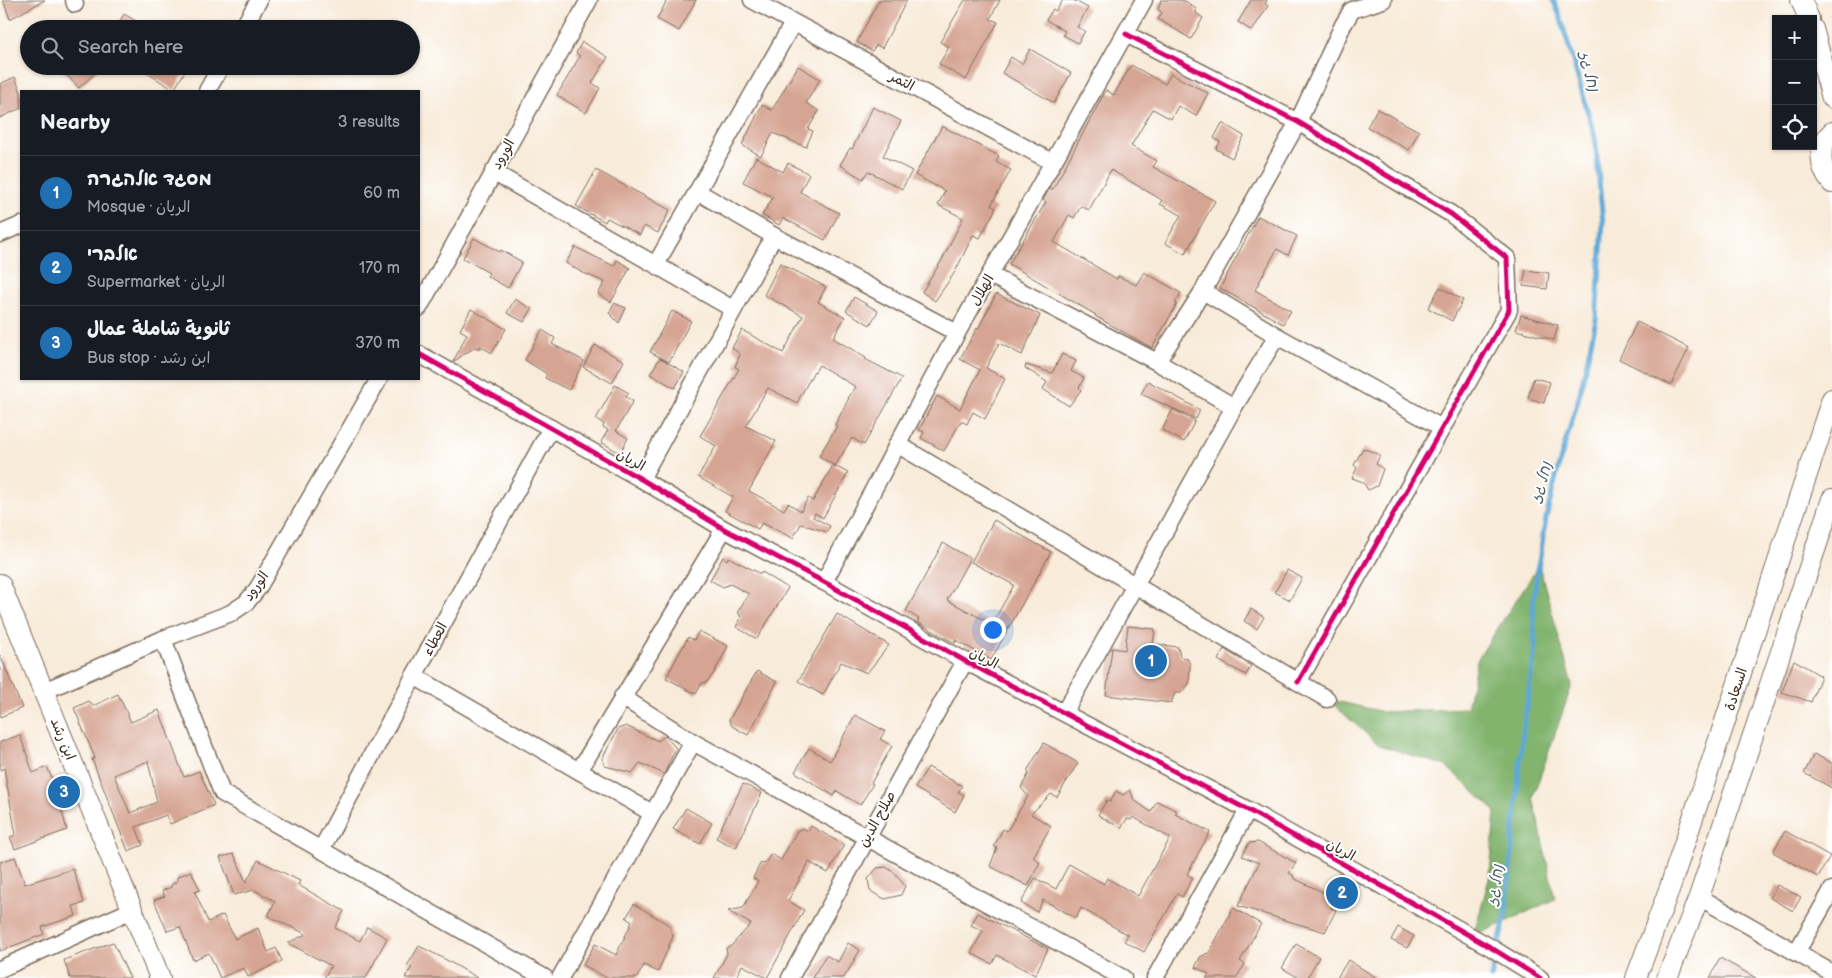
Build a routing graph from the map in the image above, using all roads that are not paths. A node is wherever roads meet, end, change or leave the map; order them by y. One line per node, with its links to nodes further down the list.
1 (259, 0): 8 (street)
2 (588, 0): 18 (street, الورود)
3 (752, 0): 9 (street, التمر)
4 (1143, 0): 10 (street, الهلال)
5 (1383, 0): 15 (street)
6 (1801, 0): 7 (street)
7 (1807, 15)
8 (247, 20)
9 (793, 23): 17 (street, التمر); 20 (street)
10 (1126, 34): 15 (street); 17 (street, الهلال)
11 (1817, 44): 14 (street)
12 (216, 75): 13 (street)
13 (208, 90)
14 (1832, 98)
15 (1298, 122): 26 (street); 37 (street)
16 (1832, 132): 19 (street)
17 (1052, 162): 25 (street, الهلال)
18 (494, 172): 24 (street); 27 (street, الورود)
19 (1832, 183)
20 (698, 192): 23 (street); 24 (street)
21 (20, 225): 22 (street)
22 (0, 234)
23 (774, 236): 28 (street); 29 (street)
24 (656, 264): 28 (street)
25 (990, 275): 29 (street, الهلال); 32 (street)
26 (1203, 291): 30 (street); 32 (street)
27 (420, 306)
28 (733, 309): 39 (street)
29 (957, 333): 38 (street, الهلال)
30 (1277, 336): 35 (street); 37 (street)
31 (420, 355): 36 (street, الريان)
32 (1157, 362): 35 (street)
33 (378, 380): 45 (street, الورود)
34 (1832, 399): 72 (street, السعادة)
35 (1234, 407): 44 (street)
36 (551, 428): 39 (street, الريان); 47 (street, العطاء)
37 (1442, 428): 48 (street)
38 (897, 444): 42 (street, الهلال); 44 (street)
39 (641, 479): 41 (street, الريان)
40 (1832, 499): 60 (street)
41 (724, 529): 42 (street, الريان); 50 (street)
42 (824, 582): 46 (street, الريان)
43 (0, 584): 49 (street, ابن رشد)
44 (1135, 585): 48 (street); 52 (street)
45 (163, 638): 49 (street, الورود); 58 (street)
46 (965, 660): 52 (street, الريان); 57 (street, صلاح الدين)
47 (414, 676): 54 (street); 58 (street, العطاء)
48 (1298, 682): 51 (street)
49 (44, 691): 61 (street, ابن رشد)
50 (622, 697): 53 (street); 54 (street)
51 (1327, 698)
52 (1064, 713): 55 (street, الريان)
53 (693, 742): 56 (street); 57 (street)
54 (579, 771): 56 (street)
55 (1248, 810): 70 (street); 71 (street, الريان)
56 (652, 812): 67 (street)
57 (867, 838): 68 (street, صلاح الدين); 69 (street)
58 (321, 850): 66 (street)
59 (1832, 890): 62 (street)
60 (1699, 898): 62 (street); 73 (street)
61 (132, 910): 63 (street); 65 (street, ابن رشد)
62 (1796, 953): 64 (street)
63 (0, 969)
64 (1832, 973)
65 (160, 978)
66 (545, 978)
67 (560, 978)
68 (790, 978)
69 (1122, 978)
70 (1155, 978)
71 (1540, 978)
72 (1636, 978)
73 (1667, 978)

